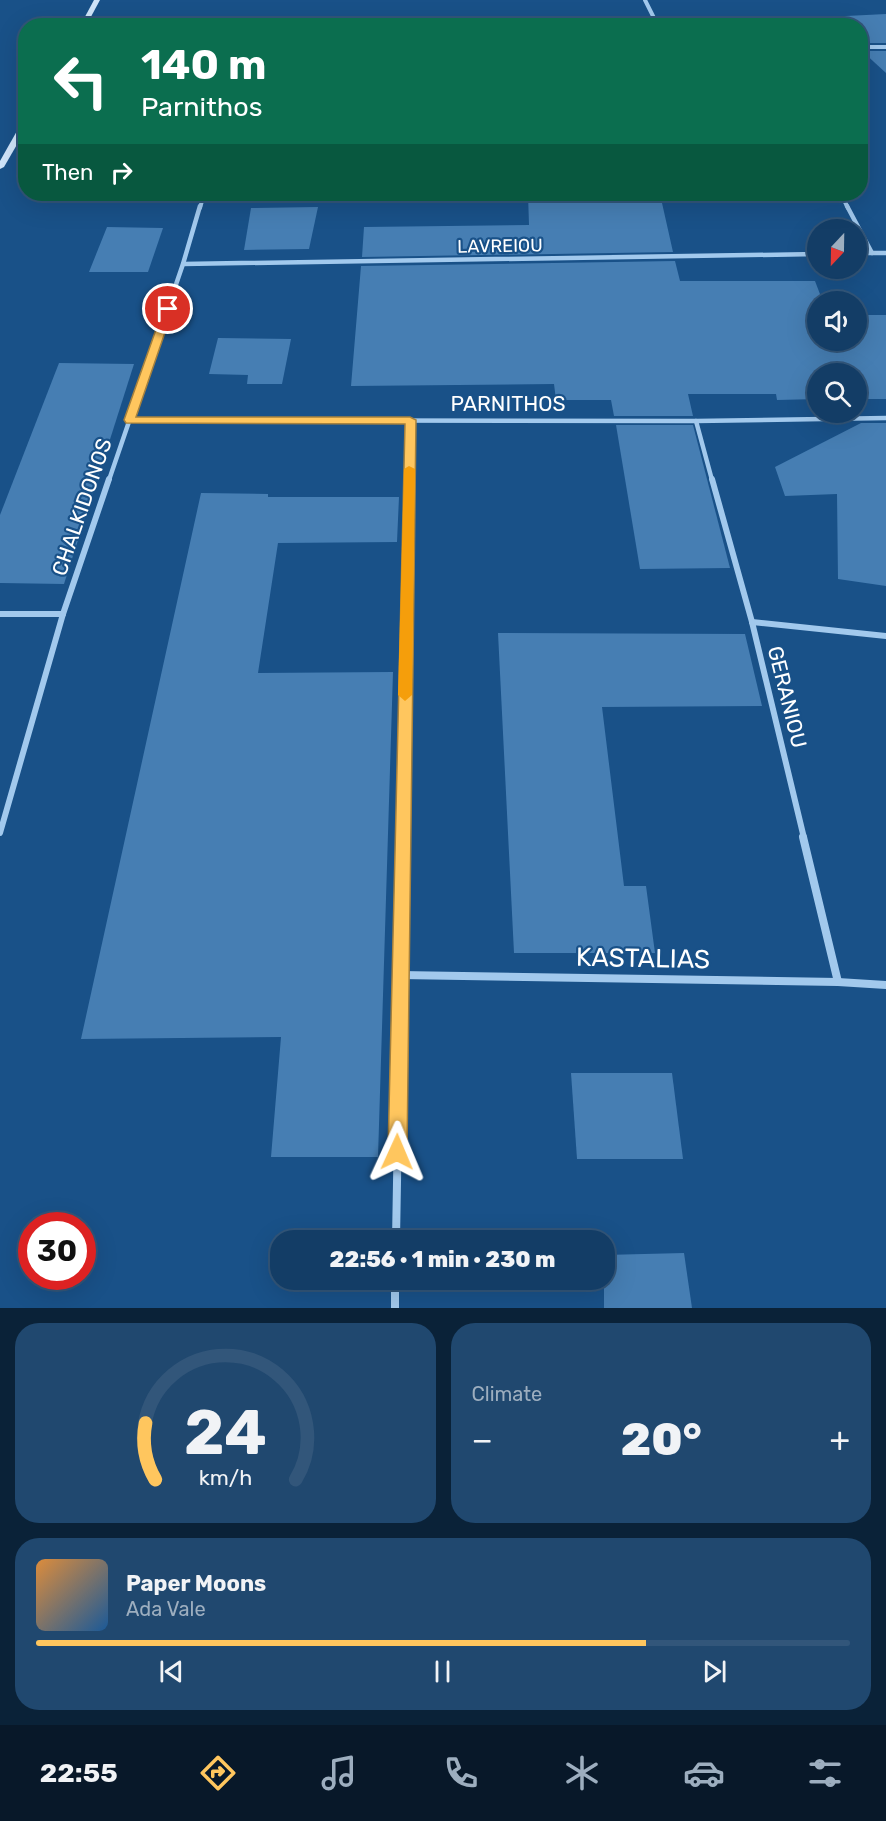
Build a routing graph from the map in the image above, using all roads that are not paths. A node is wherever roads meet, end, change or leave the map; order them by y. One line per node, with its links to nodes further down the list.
1 (97, 0): 3 (main road)
2 (645, 0): 4 (street)
3 (87, 18)
4 (654, 18)
5 (886, 46): 6 (street)
6 (868, 47)
7 (18, 136): 8 (main road)
8 (0, 167)
9 (202, 201): 15 (street, CHALKIDONOS)
10 (844, 201): 12 (street)
11 (867, 253): 12 (street)
12 (872, 253): 13 (street)
13 (886, 253)
14 (807, 254): 15 (street, LAVREIOU)
15 (183, 264): 17 (street, CHALKIDONOS)
16 (886, 418): 19 (street, PARNITHOS)
17 (130, 420): 18 (street, PARNITHOS); 21 (street, CHALKIDONOS)
18 (410, 420): 19 (street, PARNITHOS); 25 (street)
19 (696, 421): 22 (street, GERANIOU)
20 (0, 614): 21 (street)
21 (63, 614): 24 (street, CHALKIDONOS)
22 (752, 622): 23 (street); 26 (street, GERANIOU)
23 (886, 636)
24 (0, 833)
25 (400, 975): 26 (street, KASTALIAS); 28 (street)
26 (838, 982): 27 (street, KASTALIAS)
27 (886, 985)
28 (396, 1230)
29 (395, 1290): 30 (street)
30 (395, 1308)

